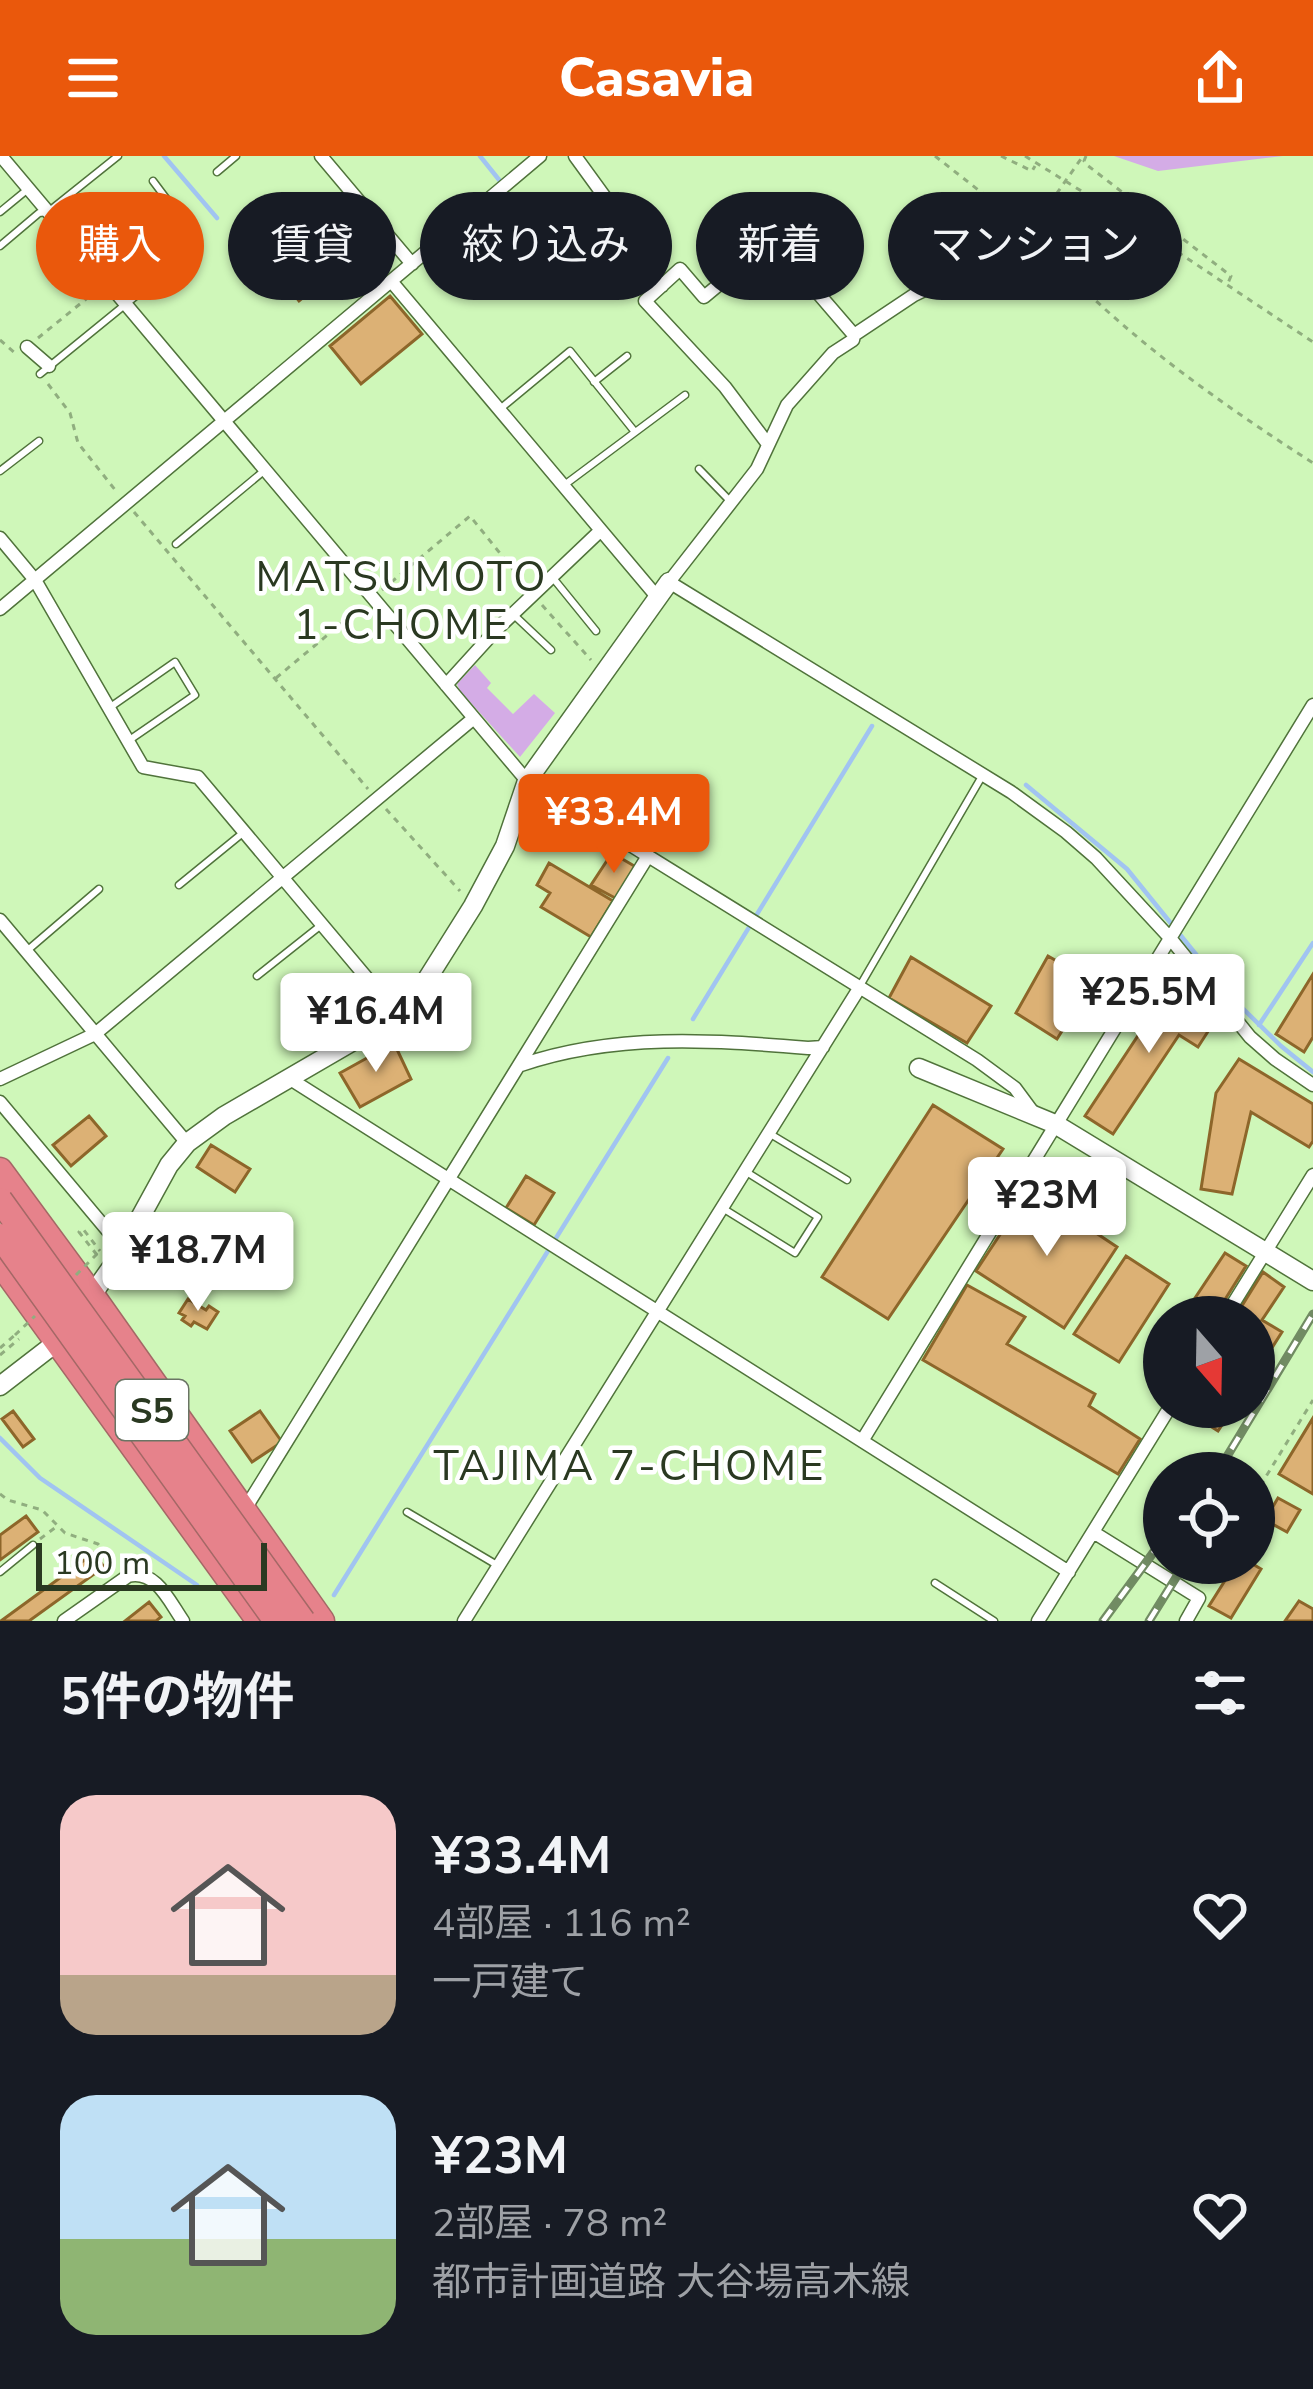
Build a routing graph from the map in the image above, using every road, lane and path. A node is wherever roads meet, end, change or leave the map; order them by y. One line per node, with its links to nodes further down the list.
1 (1, 156): 15 (street)
2 (118, 156): 16 (lane)
3 (236, 156): 12 (lane)
4 (321, 156): 24 (street)
5 (540, 156): 24 (street)
6 (575, 156): 18 (street)
7 (935, 156): 19 (path)
8 (1001, 156): 11 (path)
9 (1025, 156): 11 (path)
10 (1085, 156): 14 (path); 27 (path)
11 (1036, 164): 14 (path)
12 (217, 172)
13 (153, 181): 17 (lane)
14 (1066, 182): 27 (path); 49 (path)
15 (28, 189): 20 (street); 21 (lane)
16 (73, 192)
17 (161, 192)
18 (601, 192)
19 (981, 192)
20 (36, 198)
21 (0, 212)
22 (36, 216): 23 (lane)
23 (0, 246)
24 (412, 263): 25 (street)
25 (396, 277)
26 (672, 277): 36 (street)
27 (1227, 284): 38 (path)
28 (396, 287): 44 (street)
29 (78, 300): 39 (path)
30 (122, 300): 35 (street)
31 (129, 300): 35 (lane)
32 (368, 300): 45 (street)
33 (646, 300): 48 (street)
34 (906, 300): 36 (street)
35 (125, 303): 41 (lane); 45 (street)
36 (854, 335): 48 (street)
37 (0, 340): 41 (path)
38 (1313, 342)
39 (27, 347): 41 (street)
40 (627, 356): 42 (lane)
41 (44, 370): 55 (path)
42 (594, 382): 44 (lane); 46 (lane)
43 (685, 395): 46 (lane)
44 (499, 410): 53 (street)
45 (224, 422): 51 (street); 55 (street)
46 (635, 432): 53 (lane)
47 (39, 441): 52 (lane)
48 (767, 443): 54 (street)
49 (1313, 463)
50 (699, 469): 54 (lane)
51 (265, 470): 58 (lane); 63 (street)
52 (0, 471)
53 (563, 486): 56 (street)
54 (730, 501): 61 (street)
55 (126, 503): 60 (street); 63 (path)
56 (601, 531): 59 (street); 61 (street)
57 (0, 538): 60 (street)
58 (176, 544)
59 (552, 577): 62 (street); 66 (lane)
60 (35, 580): 64 (street); 71 (street)
61 (664, 590): 68 (street); 74 (street)
62 (533, 595): 63 (path); 65 (street); 68 (path)
63 (373, 598): 69 (street)
64 (0, 609)
65 (513, 614): 67 (lane); 69 (street)
66 (596, 631)
67 (551, 650)
68 (605, 675): 75 (street)
69 (446, 685): 72 (street)
70 (1313, 705): 83 (street)
71 (109, 708): 73 (street); 73 (lane)
72 (474, 718): 75 (street); 78 (street)
73 (128, 741): 76 (street)
74 (983, 775): 83 (street); 86 (lane)
75 (527, 781): 77 (street); 87 (street)
76 (244, 832): 78 (street); 79 (lane)
77 (648, 856): 86 (street); 90 (street)
78 (283, 877): 82 (street); 88 (street)
79 (178, 885)
80 (99, 889): 84 (lane)
81 (0, 920): 84 (street)
82 (322, 924): 85 (lane); 87 (street)
83 (1170, 937): 94 (street); 97 (street)
84 (26, 951): 88 (street)
85 (257, 976)
86 (860, 987): 89 (street); 96 (street)
87 (398, 1015): 92 (street)
88 (95, 1034): 93 (street); 99 (street)
89 (823, 1046): 90 (street); 98 (street)
90 (520, 1065): 103 (street)
91 (919, 1068): 96 (street)
92 (287, 1077): 99 (street); 103 (street)
93 (0, 1079)
94 (1313, 1084)
95 (0, 1102): 108 (street)
96 (1036, 1116): 97 (street)
97 (1055, 1124): 109 (street); 121 (street)
98 (769, 1133): 101 (street); 104 (lane)
99 (187, 1143): 108 (street)
100 (0, 1170): 112 (highway)
101 (745, 1171): 106 (street); 106 (lane)
102 (1313, 1175): 109 (street)
103 (449, 1180): 114 (street); 124 (street)
104 (847, 1180)
105 (0, 1200): 140 (highway, S5, bridge)
106 (722, 1208): 114 (street)
107 (0, 1236): 139 (highway, S5, bridge)
108 (123, 1249): 112 (street)
109 (1265, 1250): 111 (street); 113 (street)
110 (0, 1263): 116 (highway)
111 (1313, 1281)
112 (92, 1295): 116 (street); 124 (highway)
113 (1238, 1296)
114 (657, 1311): 121 (street); 129 (street)
115 (17, 1337): 117 (path)
116 (57, 1342): 118 (street); 138 (highway)
117 (0, 1351)
118 (0, 1386)
119 (1313, 1400): 122 (path)
120 (1157, 1428): 127 (street)
121 (862, 1441): 131 (street)
122 (1275, 1462)
123 (0, 1494): 126 (path)
124 (244, 1509): 141 (highway)
125 (407, 1512): 129 (lane)
126 (58, 1526): 128 (path); 132 (path)
127 (1093, 1532): 131 (street); 135 (street)
128 (33, 1545): 130 (lane)
129 (498, 1566): 142 (street)
130 (0, 1572)
131 (1069, 1572): 144 (street)
132 (124, 1580): 136 (street); 137 (street)
133 (934, 1583): 143 (lane)
134 (1200, 1584): 135 (path)
135 (1194, 1594): 145 (street)
136 (179, 1620)
137 (64, 1621)
138 (259, 1621)
139 (275, 1621)
140 (303, 1621)
141 (322, 1621)
142 (464, 1621)
143 (994, 1621)
144 (1038, 1621)
145 (1186, 1621)

